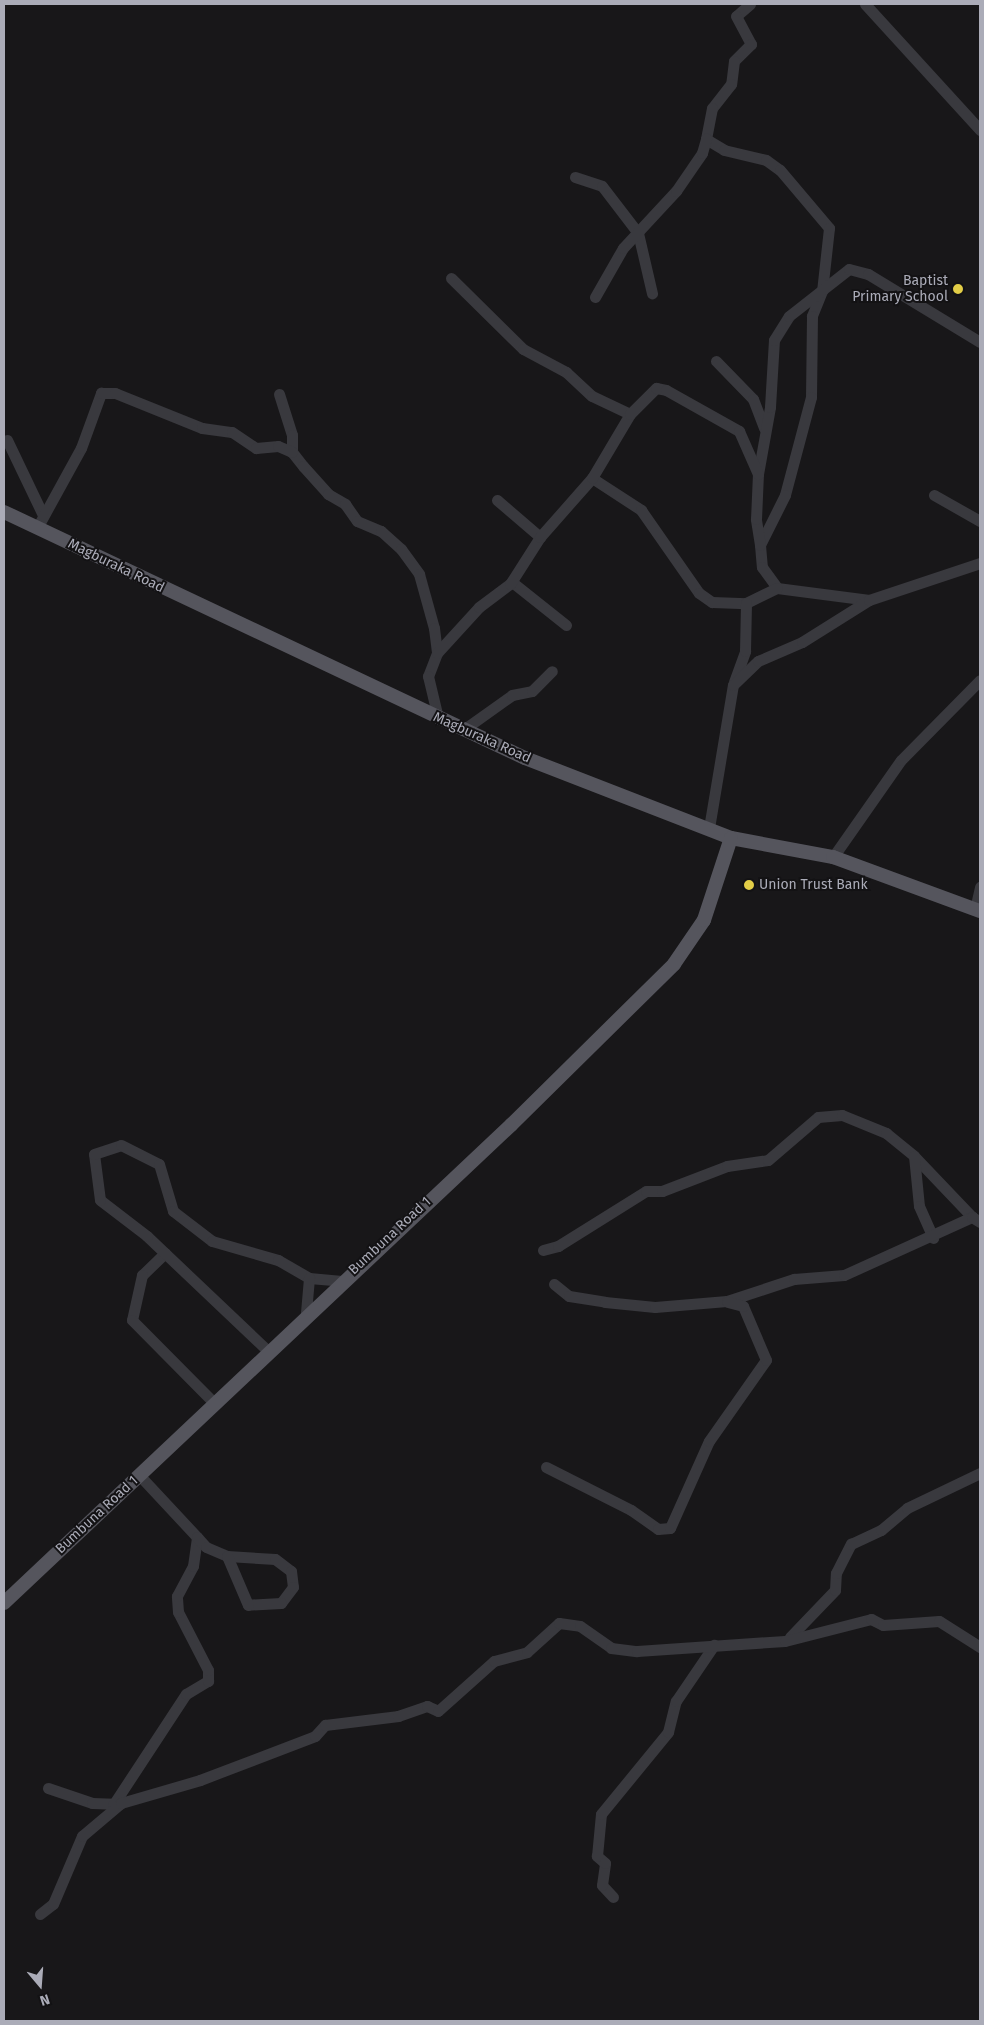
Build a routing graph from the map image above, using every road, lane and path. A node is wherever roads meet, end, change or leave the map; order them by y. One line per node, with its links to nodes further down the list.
1 (750, 4): 4 (street)
2 (866, 4): 3 (street)
3 (980, 130)
4 (706, 138): 6 (street); 8 (street)
5 (575, 177): 6 (street)
6 (638, 233): 9 (street); 10 (street)
7 (451, 278): 14 (street)
8 (822, 290): 11 (street); 15 (street); 26 (street)
9 (652, 293)
10 (595, 297)
11 (980, 342)
12 (716, 361): 15 (street)
13 (279, 394): 17 (street)
14 (630, 414): 18 (street); 19 (street)
15 (764, 437): 18 (street)
16 (7, 440): 23 (street)
17 (292, 452): 23 (street); 33 (street)
18 (758, 474): 26 (street)
19 (592, 478): 25 (street); 31 (street)
20 (934, 495): 24 (street)
21 (497, 500): 25 (street)
22 (4, 512): 23 (main road, Magburaka Road)
23 (40, 521): 37 (main road, Magburaka Road)
24 (980, 521)
25 (540, 537): 28 (street)
26 (760, 545): 29 (street)
27 (980, 563): 30 (street)
28 (512, 582): 32 (street); 33 (street)
29 (777, 588): 30 (street); 31 (street)
30 (869, 600): 36 (street)
31 (746, 603): 36 (street)
32 (566, 625)
33 (436, 653): 37 (street)
34 (552, 671): 38 (street)
35 (980, 680): 41 (street)
36 (733, 685): 39 (street)
37 (438, 718): 38 (main road, Magburaka Road)
38 (463, 730): 39 (main road, Magburaka Road)
39 (709, 828): 40 (main road, Magburaka Road)
40 (731, 838): 41 (main road, Magburaka Road); 50 (main road, Bumbuna Road 1)
41 (832, 857): 43 (main road, Magburaka Road)
42 (980, 887): 43 (street)
43 (977, 910)
44 (914, 1156): 45 (street); 46 (street); 47 (street)
45 (976, 1220): 46 (street)
46 (933, 1238): 52 (street)
47 (543, 1250)
48 (165, 1253): 49 (street); 56 (street); 57 (street)
49 (309, 1278): 50 (street); 55 (street)
50 (342, 1281): 55 (main road, Bumbuna Road 1)
51 (554, 1284): 53 (street)
52 (755, 1292): 53 (street); 54 (street)
53 (727, 1301): 54 (street)
54 (743, 1306): 58 (street)
55 (306, 1315): 56 (main road, Bumbuna Road 1)
56 (268, 1351): 57 (main road, Bumbuna Road 1)
57 (214, 1403): 59 (main road, Bumbuna Road 1)
58 (546, 1467)
59 (144, 1470): 61 (street); 63 (main road, Bumbuna Road 1)
60 (980, 1473): 64 (street)
61 (197, 1536): 62 (street); 68 (street)
62 (227, 1556): 62 (street)
63 (4, 1603)
64 (785, 1641): 65 (street); 66 (street)
65 (714, 1645): 68 (street); 69 (street)
66 (980, 1647)
67 (48, 1788): 68 (street)
68 (117, 1805): 70 (street)
69 (614, 1897)
70 (40, 1914)

